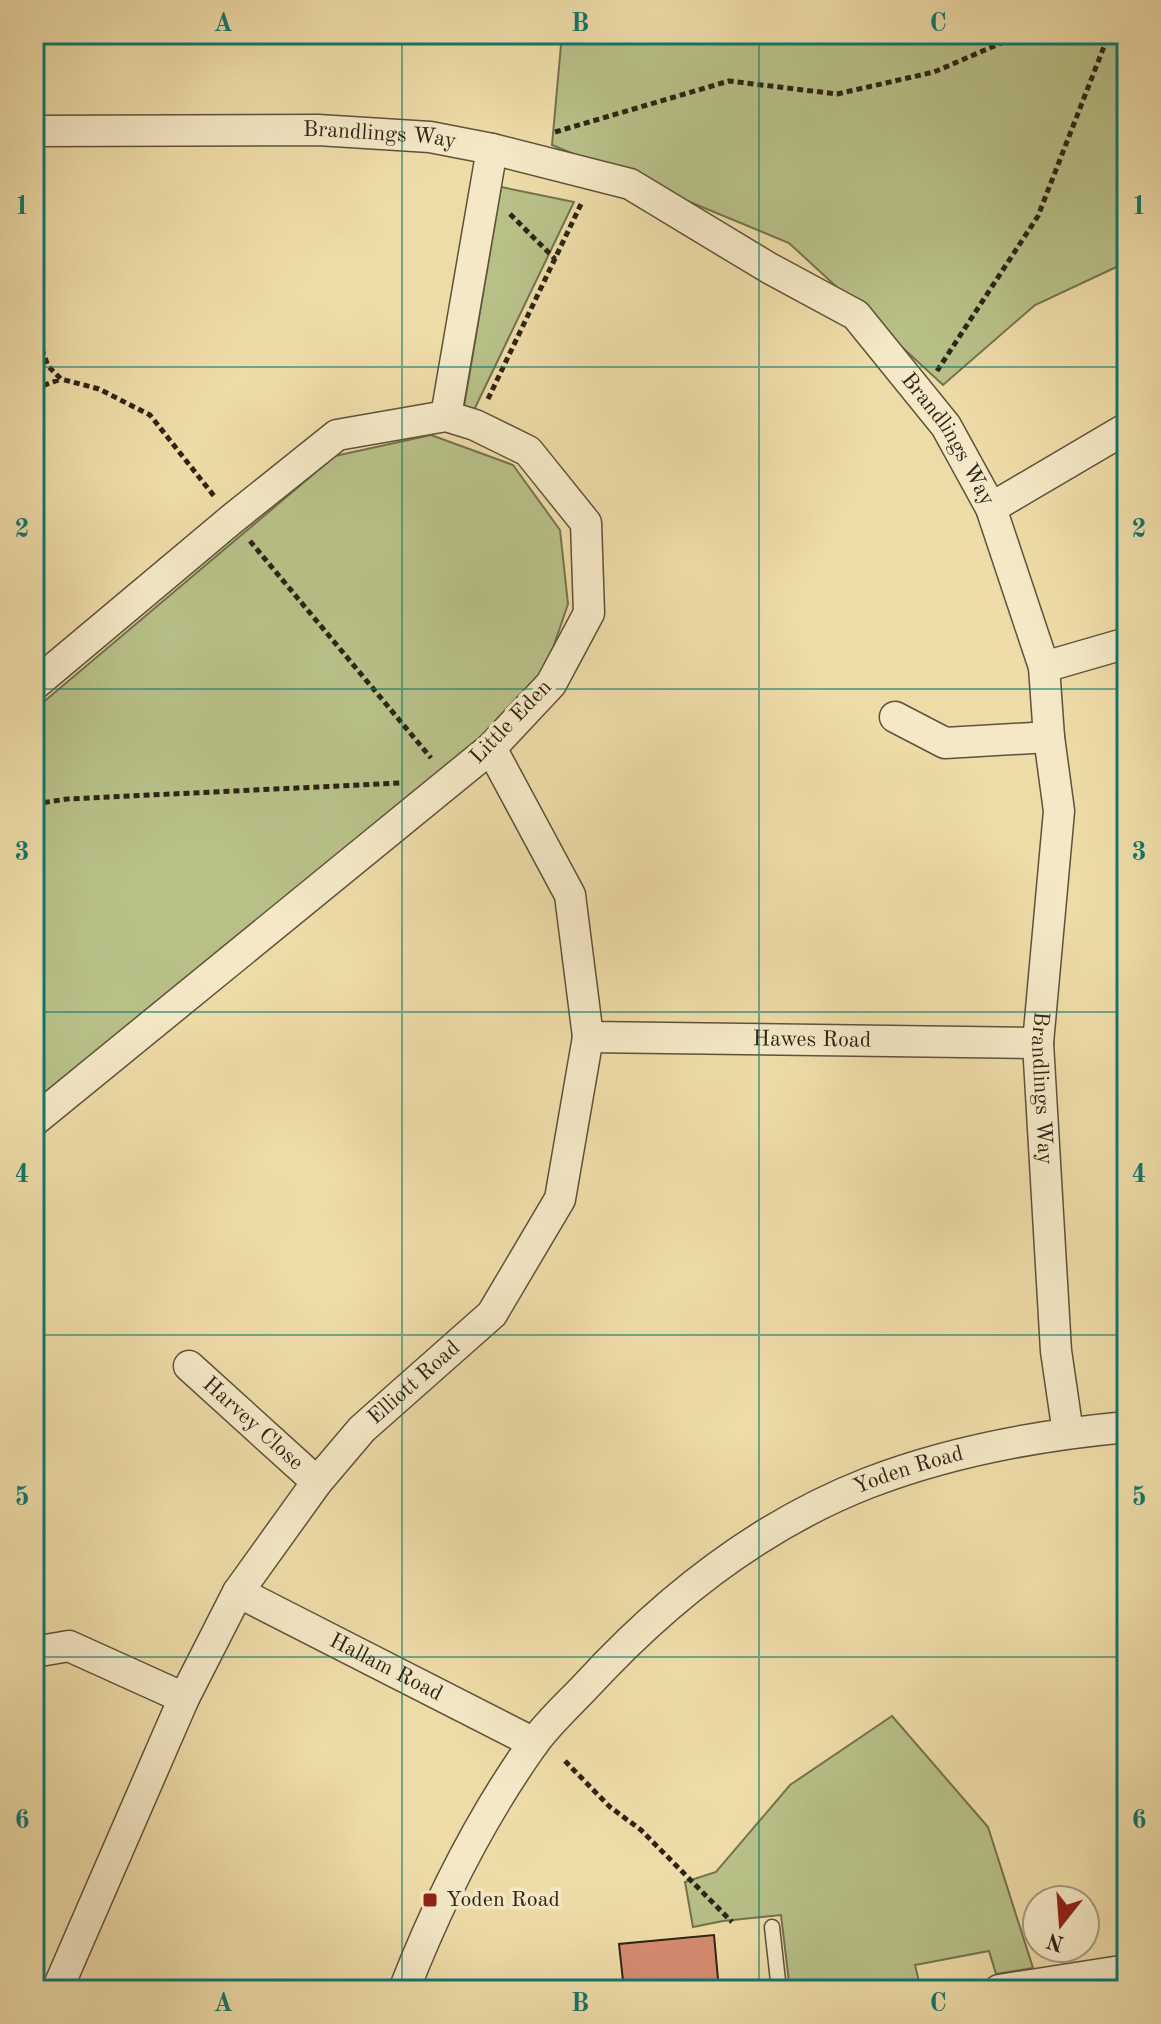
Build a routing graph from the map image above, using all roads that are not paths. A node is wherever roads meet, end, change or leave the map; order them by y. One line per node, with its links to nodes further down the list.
1 (34, 131): 2 (street, Brandlings Way)
2 (492, 149): 3 (street); 5 (street, Brandlings Way)
3 (446, 416): 8 (street, Little Eden); 11 (street, Little Eden)
4 (1127, 428): 5 (street)
5 (991, 508): 7 (street, Brandlings Way)
6 (1127, 643): 7 (street)
7 (1044, 667): 10 (street, Brandlings Way)
8 (34, 685)
9 (895, 717): 10 (street)
10 (1049, 737): 13 (street, Brandlings Way)
11 (491, 748): 12 (street, Elliott Road); 14 (street, Little Eden)
12 (588, 1037): 13 (street, Hawes Road); 18 (street, Elliott Road)
13 (1038, 1043): 17 (street, Brandlings Way)
14 (34, 1121)
15 (189, 1366): 18 (street, Harvey Close)
16 (1127, 1427): 17 (street, Yoden Road)
17 (1068, 1433): 22 (street, Yoden Road)
18 (317, 1482): 19 (street, Elliott Road)
19 (238, 1592): 21 (street, Elliott Road); 22 (street, Hallam Road)
20 (34, 1652): 21 (street)
21 (184, 1698): 25 (street, Elliott Road)
22 (534, 1743): 26 (street, Yoden Road)
23 (772, 1927): 27 (lane)
24 (1127, 1970): 28 (street)
25 (57, 1990)
26 (404, 1990)
27 (779, 1990)
28 (999, 1990)

